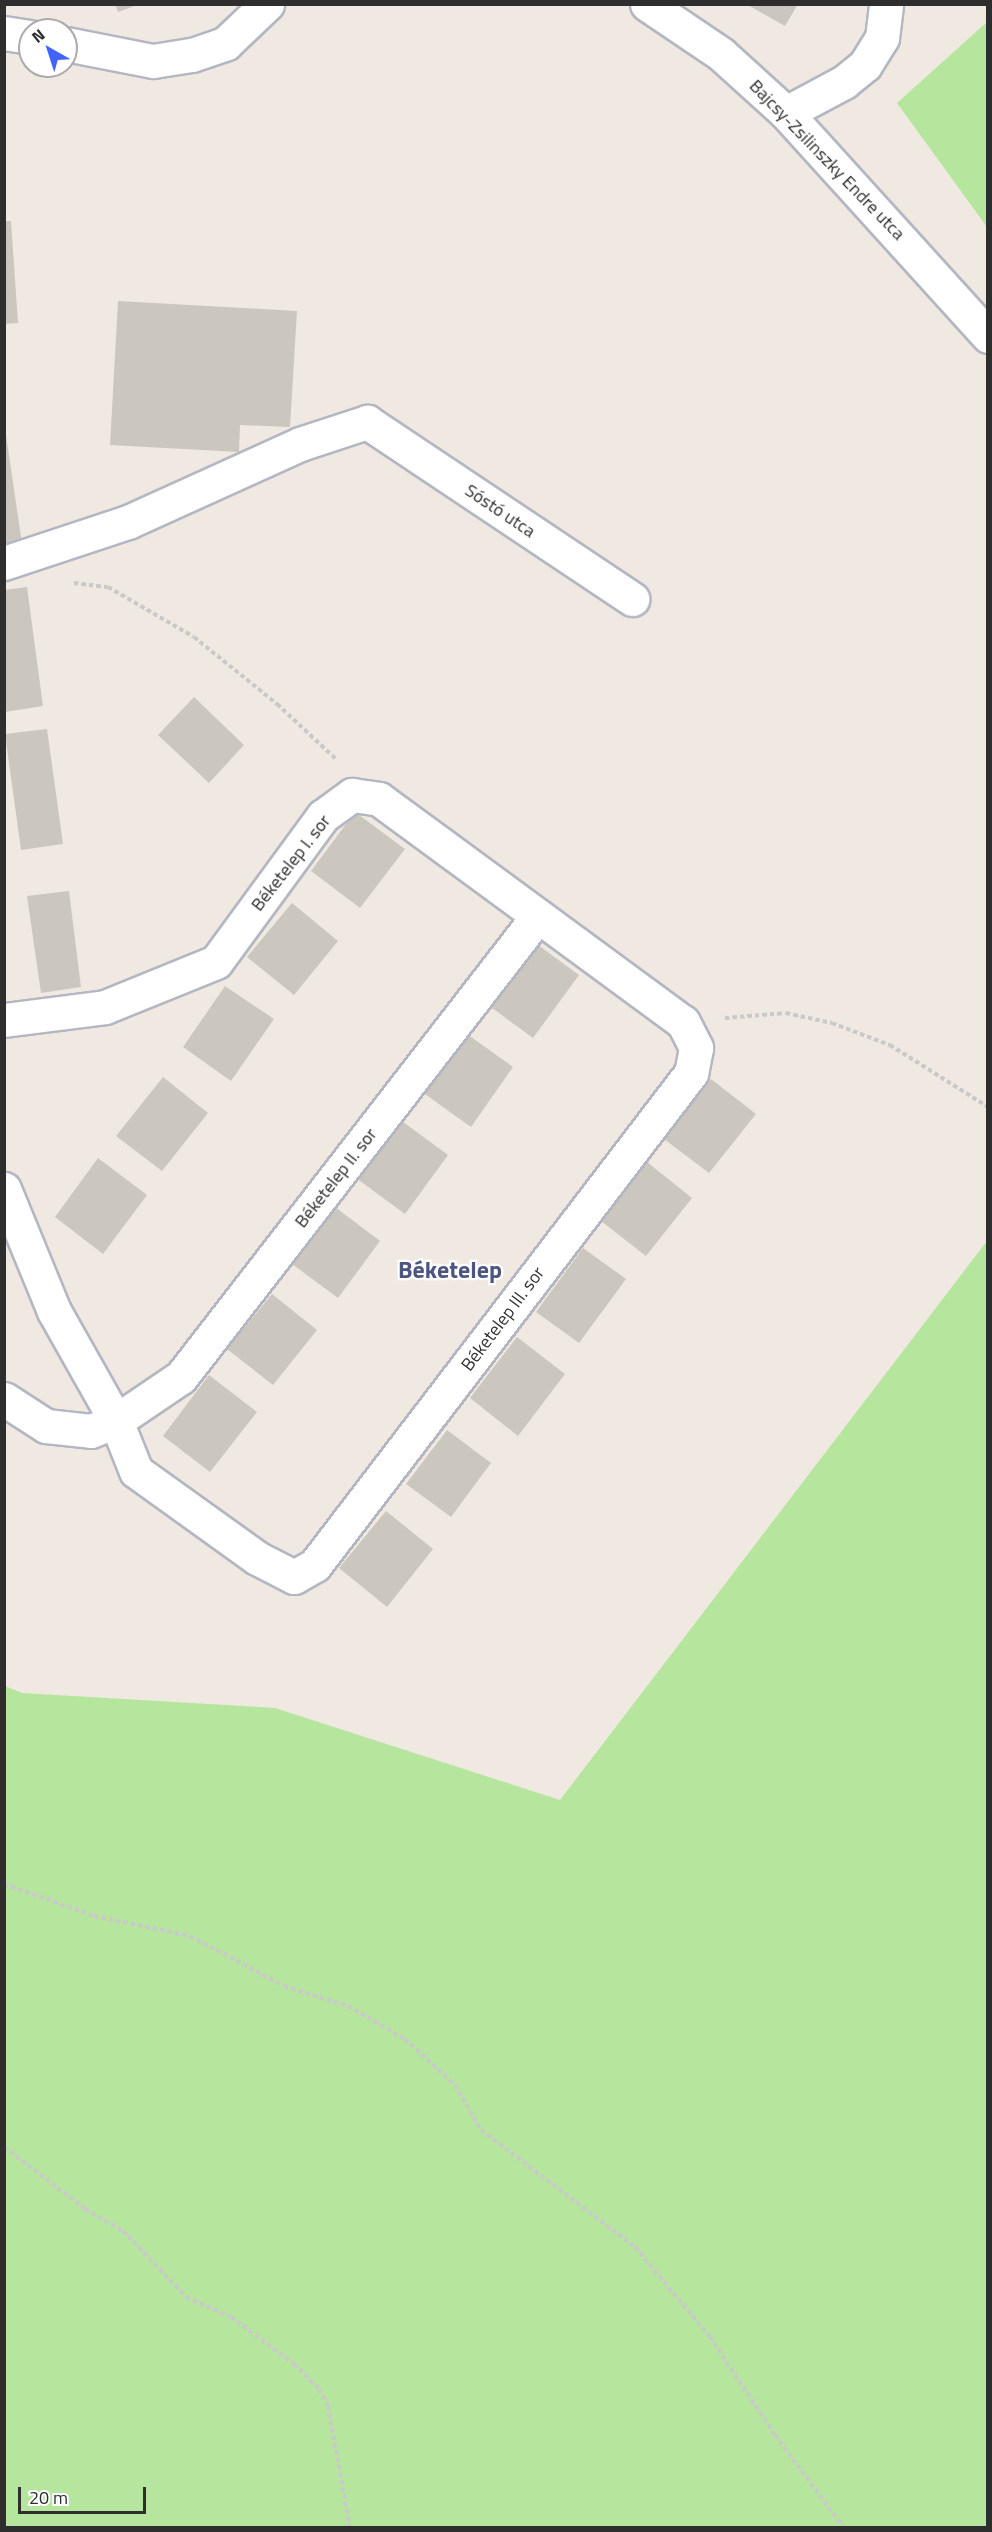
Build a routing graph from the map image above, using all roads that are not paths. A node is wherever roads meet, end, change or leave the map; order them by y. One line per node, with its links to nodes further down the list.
1 (267, 4): 4 (street)
2 (647, 4): 5 (street, Bajcsy-Zsilinszky Endre utca)
3 (886, 4): 5 (street)
4 (78, 46)
5 (786, 113): 6 (street, Bajcsy-Zsilinszky Endre utca)
6 (987, 336)
7 (10, 561): 8 (street, Sóstó utca)
8 (632, 599)
9 (538, 916): 10 (street, Béketelep I. sor); 11 (street, Béketelep I. sor); 14 (street, Béketelep II. sor)
10 (4, 1020)
11 (690, 1035): 14 (street, Béketelep III. sor)
12 (4, 1189): 14 (street)
13 (4, 1399): 14 (street, Béketelep II. sor)
14 (116, 1421)

